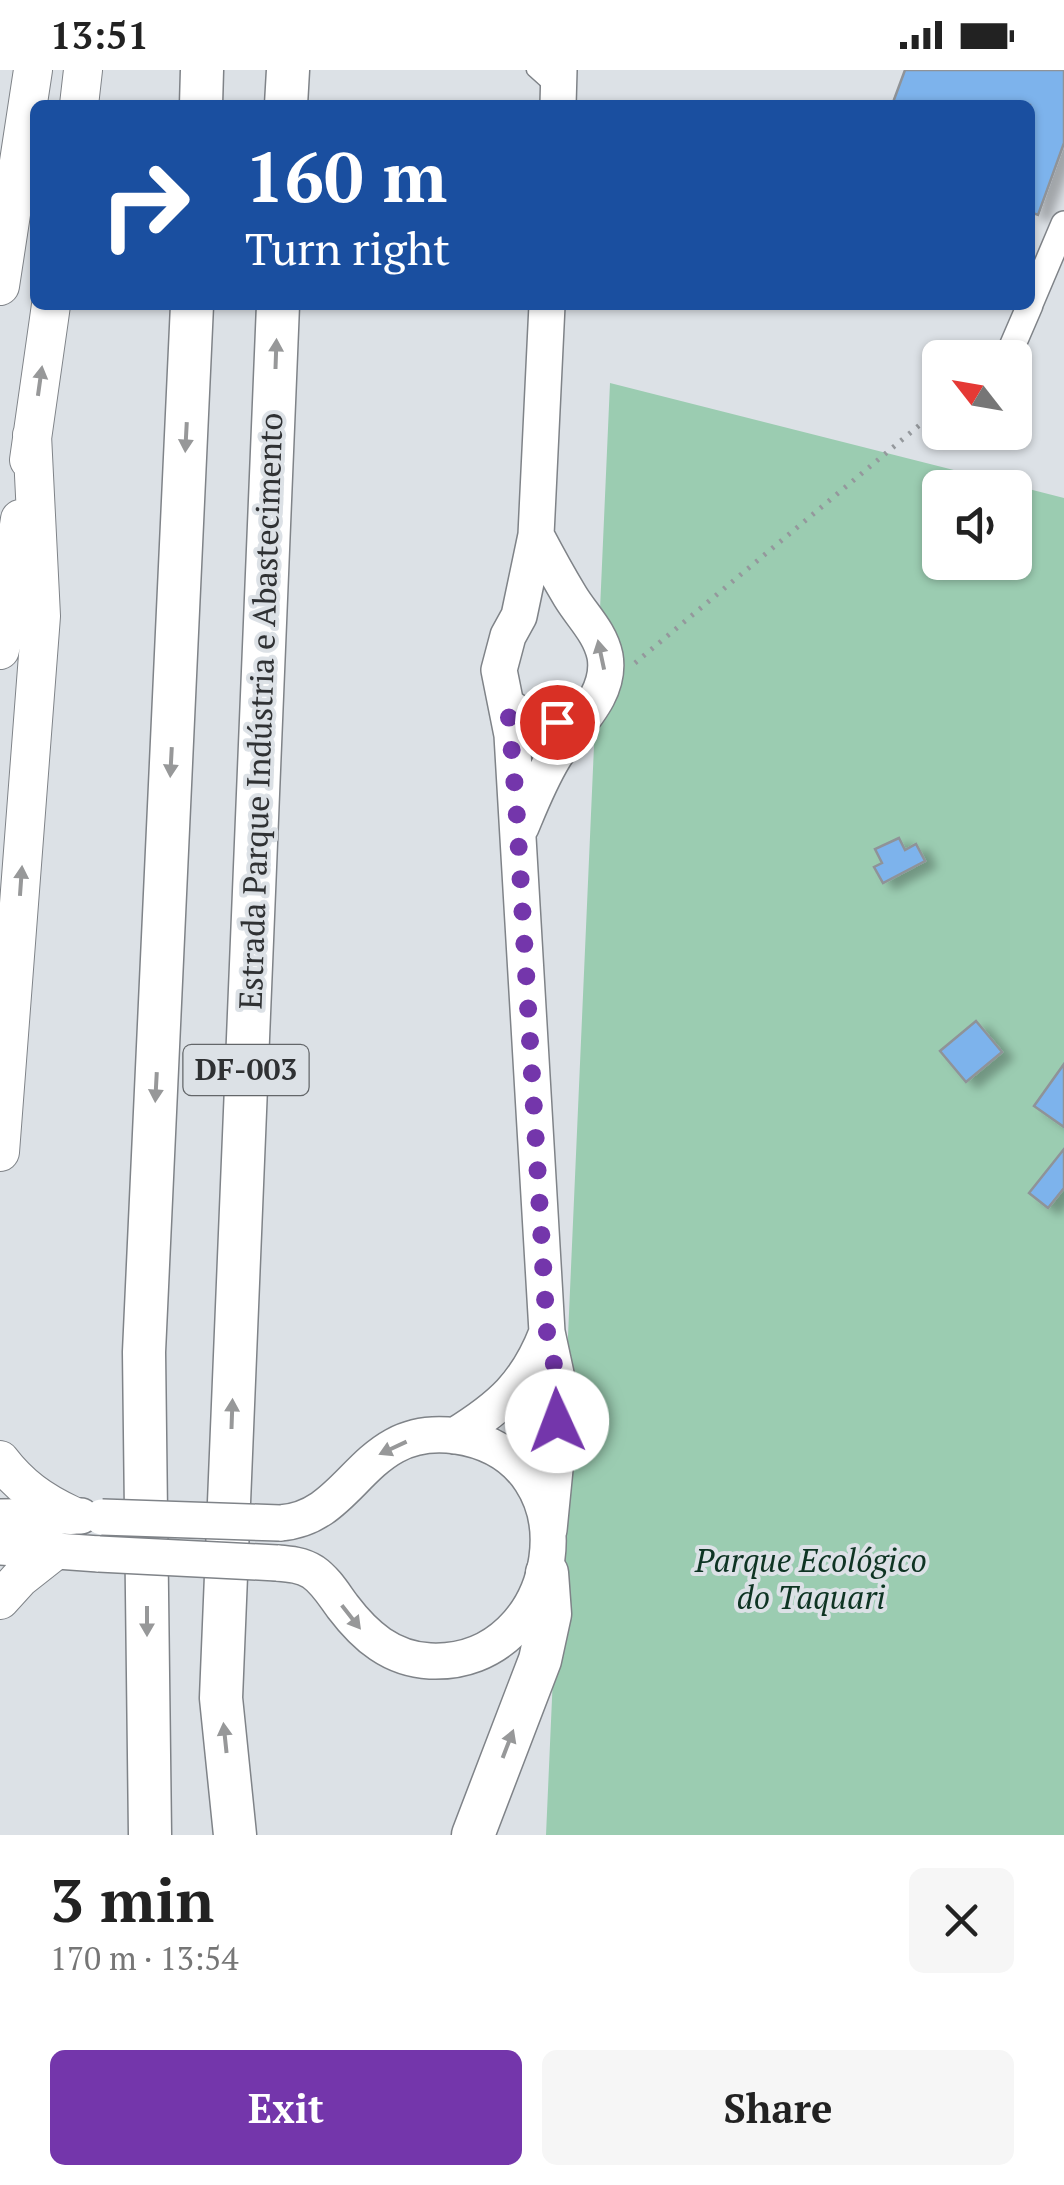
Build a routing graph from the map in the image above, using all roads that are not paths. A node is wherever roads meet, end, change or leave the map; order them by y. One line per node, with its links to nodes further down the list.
1 (33, 70): 9 (main road)
2 (83, 70): 5 (main road)
3 (202, 70): 6 (highway)
4 (288, 70): 7 (highway)
5 (80, 100)
6 (200, 100)
7 (286, 100)
8 (1064, 224): 10 (street)
9 (0, 286)
10 (1035, 293)
11 (50, 310): 17 (main road, one-way to 11)
12 (192, 310): 34 (highway, DF-003, one-way to 34)
13 (278, 310): 35 (highway, Estrada Parque Indústria e Abastecimento / DF-003, one-way to 13)
14 (547, 310): 18 (street)
15 (1028, 310): 16 (street)
16 (1015, 340)
17 (32, 435): 19 (main road); 23 (main road, one-way to 17)
18 (536, 536): 20 (street, one-way to 18); 21 (street)
19 (0, 650)
20 (596, 698): 21 (street); 22 (street)
21 (508, 706): 22 (street)
22 (518, 834): 24 (street)
23 (0, 1152)
24 (547, 1332): 25 (street); 29 (street)
25 (454, 1436): 28 (street, one-way to 28, bridge); 29 (street)
26 (0, 1460): 28 (main road)
27 (0, 1516): 28 (street)
28 (86, 1516)
29 (548, 1530): 32 (street)
30 (0, 1547): 31 (street)
31 (53, 1552): 32 (street, one-way to 32, bridge); 33 (main road)
32 (547, 1573): 36 (highway, one-way to 32)
33 (0, 1600)
34 (150, 1835)
35 (235, 1835)
36 (473, 1835)

